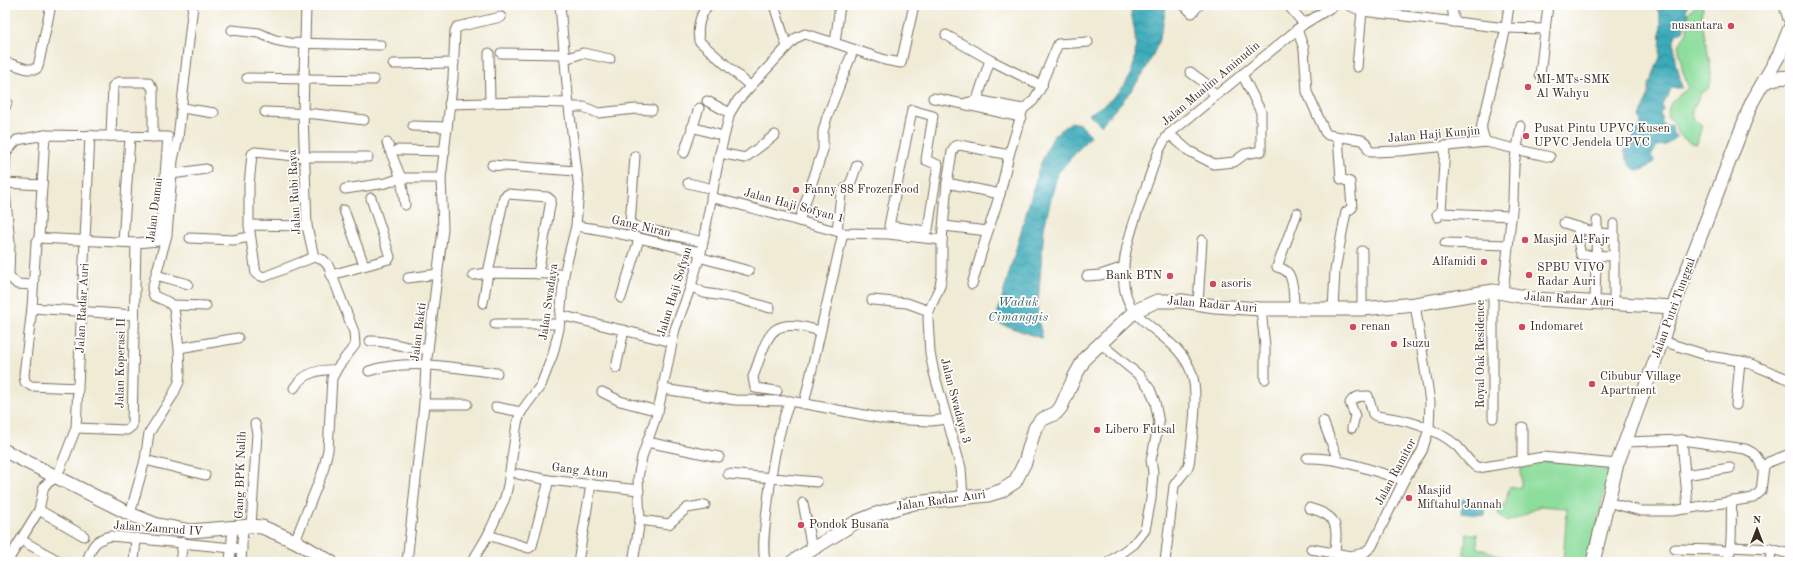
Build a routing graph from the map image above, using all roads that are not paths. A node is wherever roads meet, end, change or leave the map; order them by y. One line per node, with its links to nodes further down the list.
1 (51, 5): 40 (street)
2 (194, 5): 61 (street, Jalan Damai)
3 (306, 5): 30 (street, Jalan Rubi Raya)
4 (560, 5): 37 (street, Jalan Swadaya)
5 (708, 5): 52 (street)
6 (774, 5): 32 (street)
7 (840, 5): 29 (street)
8 (914, 5): 33 (street)
9 (1199, 5): 17 (street)
10 (1288, 5): 22 (street)
11 (1335, 5): 22 (street, Jalan Mualim Aminudin)
12 (1348, 5): 18 (street)
13 (1452, 5): 21 (street)
14 (1509, 5): 23 (street)
15 (1548, 5): 25 (street)
16 (1786, 5): 20 (main road)
17 (1187, 8)
18 (1362, 11): 21 (street); 43 (street)
19 (501, 16): 41 (street, Jalan Bakti)
20 (1790, 19)
21 (1454, 22): 23 (street)
22 (1301, 27): 45 (street, Jalan Mualim Aminudin); 82 (street, Jalan Haji Kunjin)
23 (1506, 28): 25 (street); 83 (street)
24 (1790, 28): 36 (main road, Jalan Putri Tunggal)
25 (1545, 29): 46 (street)
26 (232, 30): 30 (street)
27 (946, 35): 39 (street)
28 (1088, 42): 53 (street)
29 (835, 43): 32 (street, Jalan Haji Sofyan); 33 (street)
30 (305, 44): 31 (street); 49 (street, Jalan Rubi Raya)
31 (381, 45)
32 (787, 48): 52 (street, Jalan Haji Sofyan)
33 (853, 51): 117 (street)
34 (489, 53): 57 (street)
35 (501, 53): 37 (street)
36 (1784, 53): 51 (main road, Jalan Putri Tunggal)
37 (565, 57): 38 (street); 60 (street, Jalan Swadaya)
38 (610, 59)
39 (990, 60): 53 (street); 59 (street)
40 (5, 62)
41 (454, 63): 42 (street); 58 (street, Jalan Bakti)
42 (393, 64)
43 (1357, 66)
44 (1190, 72): 54 (street)
45 (1242, 74): 54 (street, Jalan Mualim Aminudin); 74 (street)
46 (1540, 75)
47 (1790, 77): 51 (main road)
48 (247, 78): 49 (street)
49 (304, 80): 50 (street); 65 (street, Jalan Rubi Raya)
50 (374, 80)
51 (1763, 83): 174 (main road, Jalan Putri Tunggal)
52 (750, 86): 66 (street, Jalan Haji Sofyan)
53 (1042, 86): 67 (street)
54 (1215, 95): 74 (street, Jalan Mualim Aminudin)
55 (933, 98): 59 (street)
56 (707, 101): 66 (street)
57 (490, 103): 58 (street); 60 (street)
58 (449, 104): 72 (street, Jalan Bakti)
59 (976, 104): 67 (street)
60 (569, 105): 63 (street); 100 (street, Jalan Swadaya)
61 (182, 108): 68 (street); 101 (street, Jalan Damai)
62 (699, 108): 73 (street)
63 (652, 110)
64 (265, 112): 65 (street)
65 (303, 113): 69 (street); 93 (street, Jalan Rubi Raya)
66 (730, 113): 79 (street, Jalan Haji Sofyan)
67 (1022, 113): 91 (street)
68 (214, 114)
69 (364, 120)
70 (413, 126): 72 (street)
71 (1521, 126): 86 (street)
72 (447, 127): 88 (street, Jalan Bakti)
73 (692, 127): 79 (street); 89 (street)
74 (1169, 134): 149 (street, Jalan Mualim Aminudin)
75 (45, 135): 76 (street); 99 (street); 107 (street)
76 (90, 135): 78 (street); 135 (street, Jalan Radar Auri)
77 (775, 135): 90 (street)
78 (110, 136): 80 (street); 81 (street)
79 (723, 136): 90 (street, Jalan Haji Sofyan)
80 (130, 137): 81 (street); 138 (street)
81 (153, 137): 140 (street)
82 (1338, 137): 85 (street, Jalan Haji Kunjin); 180 (street)
83 (1486, 142): 85 (street, Jalan Haji Kunjin); 86 (street, Jalan Haji Kunjin)
84 (387, 143): 102 (street)
85 (1445, 146): 116 (street)
86 (1516, 148): 95 (street, Jalan Haji Kunjin); 116 (street)
87 (397, 150): 88 (street)
88 (444, 151): 103 (street, Jalan Bakti)
89 (684, 153)
90 (720, 153): 110 (street, Jalan Haji Sofyan)
91 (1009, 155): 104 (street, Jalan Swadaya 3); 111 (street)
92 (634, 156): 139 (street)
93 (305, 157): 94 (street); 121 (street); 122 (street, Jalan Rubi Raya)
94 (368, 157)
95 (1550, 157)
96 (492, 165): 100 (street)
97 (858, 165): 128 (street)
98 (206, 169): 101 (street)
99 (5, 170)
100 (576, 171): 123 (street, Jalan Swadaya)
101 (172, 174): 156 (street, Jalan Damai)
102 (401, 178): 103 (street); 108 (street); 113 (street)
103 (442, 178): 152 (street, Jalan Bakti)
104 (947, 182): 111 (street); 124 (street, Jalan Swadaya 3)
105 (5, 183): 107 (street)
106 (688, 183): 110 (street, Jalan Haji Sofyan 1)
107 (42, 185): 132 (street)
108 (345, 189)
109 (5, 192): 162 (street)
110 (712, 193): 117 (street, Jalan Haji Sofyan 1); 139 (street, Jalan Haji Sofyan)
111 (1000, 194): 127 (street)
112 (371, 198): 148 (street)
113 (405, 205)
114 (344, 210): 148 (street)
115 (1298, 213): 178 (street)
116 (1511, 216): 142 (street)
117 (799, 221): 128 (street, Jalan Haji Sofyan 1)
118 (1597, 221): 129 (street)
119 (1564, 223): 125 (street)
120 (1614, 224): 130 (street)
121 (249, 225): 122 (street); 131 (street)
122 (307, 226): 147 (street, Jalan Rubi Raya)
123 (576, 226): 134 (street, Gang Niran); 154 (street, Jalan Swadaya)
124 (944, 226): 127 (street); 136 (street, Jalan Swadaya 3)
125 (1578, 228): 129 (street); 145 (street)
126 (889, 230): 126 (street); 128 (street, Jalan Haji Sofyan 1); 136 (street, Jalan Haji Sofyan 1)
127 (988, 231): 161 (street)
128 (840, 232): 189 (street)
129 (1596, 233): 130 (street); 145 (street)
130 (1614, 234): 146 (street)
131 (250, 237): 133 (street); 147 (street)
132 (39, 238): 135 (street); 162 (street)
133 (190, 238)
134 (639, 239): 144 (street, Gang Niran); 165 (street)
135 (86, 240): 138 (street); 181 (street, Jalan Radar Auri)
136 (942, 240): 182 (street, Jalan Swadaya 3)
137 (1202, 240): 170 (street)
138 (123, 242): 140 (street)
139 (703, 242): 144 (street, Jalan Haji Sofyan)
140 (136, 243): 184 (street, Jalan Koperasi II)
141 (1445, 243): 142 (street)
142 (1508, 245): 164 (street)
143 (1362, 251): 179 (street)
144 (700, 255): 150 (street, Gang Niran); 163 (street, Jalan Haji Sofyan)
145 (1596, 256): 146 (street); 167 (street)
146 (1614, 256): 169 (street)
147 (314, 257): 155 (street)
148 (364, 265): 155 (street)
149 (1124, 267): 158 (street); 183 (street, Jalan Mualim Aminudin)
150 (749, 271)
151 (488, 273): 153 (street); 153 (street); 157 (street); 168 (street)
152 (438, 274): 159 (street); 196 (street, Jalan Bakti)
153 (538, 274): 154 (street)
154 (564, 274): 185 (street, Jalan Swadaya)
155 (331, 275): 200 (street)
156 (156, 276): 160 (street); 172 (street, Jalan Damai)
157 (473, 276)
158 (1086, 276)
159 (408, 278)
160 (188, 284)
161 (972, 284)
162 (34, 285): 175 (street)
163 (692, 286): 176 (street); 193 (street, Jalan Haji Sofyan)
164 (1498, 292): 167 (main road, Jalan Radar Auri); 171 (main road, Jalan Radar Auri); 218 (street, Royal Oak Residence)
165 (621, 298)
166 (872, 300): 182 (street)
167 (1595, 302): 169 (main road, Jalan Radar Auri)
168 (483, 303)
169 (1614, 303): 174 (main road, Jalan Radar Auri)
170 (1198, 304): 177 (main road, Jalan Radar Auri); 183 (main road, Jalan Radar Auri)
171 (1415, 304): 179 (main road, Jalan Radar Auri); 225 (street, Jalan Ramitor)
172 (172, 305): 173 (street); 195 (street)
173 (206, 306)
174 (1673, 307): 192 (main road, Jalan Putri Tunggal)
175 (32, 308): 181 (street); 205 (street)
176 (770, 308)
177 (1261, 309): 178 (main road, Jalan Radar Auri); 203 (street)
178 (1294, 309): 180 (main road, Jalan Radar Auri)
179 (1362, 309): 180 (main road, Jalan Radar Auri)
180 (1333, 310)
181 (83, 311): 184 (street); 205 (street, Jalan Radar Auri)
182 (929, 311): 219 (street, Jalan Swadaya 3)
183 (1135, 312): 194 (main road, Jalan Radar Auri); 292 (street)
184 (134, 315): 223 (street, Jalan Koperasi II)
185 (560, 315): 187 (street, Jalan Swadaya); 188 (street)
186 (495, 324): 187 (street)
187 (559, 324): 217 (street, Jalan Swadaya)
188 (624, 330): 193 (street); 199 (street)
189 (820, 331): 208 (street); 213 (street)
190 (238, 338): 195 (street)
191 (370, 341): 196 (street)
192 (1662, 341): 197 (street); 228 (main road, Jalan Putri Tunggal)
193 (672, 342): 207 (street, Jalan Haji Sofyan)
194 (1100, 344): 250 (main road, Jalan Radar Auri); 291 (street)
195 (179, 348): 233 (street)
196 (428, 349): 198 (street, Jalan Bakti)
197 (1740, 361): 204 (street); 214 (street)
198 (426, 366): 201 (street); 202 (street); 211 (street, Jalan Bakti)
199 (616, 368)
200 (336, 370): 206 (street); 265 (street)
201 (369, 371)
202 (497, 373)
203 (1265, 379)
204 (1790, 380)
205 (78, 388): 223 (street, Jalan Radar Auri)
206 (294, 388)
207 (663, 389): 210 (street); 216 (street, Jalan Haji Sofyan)
208 (776, 391)
209 (602, 392): 216 (street)
210 (790, 401): 213 (street); 244 (street)
211 (424, 404): 212 (street); 285 (street, Jalan Bakti)
212 (467, 404)
213 (804, 404): 219 (street)
214 (1736, 405)
215 (496, 407): 217 (street)
216 (658, 411): 227 (street, Jalan Haji Sofyan)
217 (522, 412): 261 (street, Jalan Swadaya)
218 (1493, 418)
219 (947, 419): 250 (street, Jalan Swadaya 3)
220 (1323, 422): 234 (street)
221 (255, 424): 260 (street, Gang BPK Nalih)
222 (1522, 427): 235 (street)
223 (76, 428): 243 (street, Jalan Radar Auri)
224 (1352, 428): 225 (street)
225 (1429, 429): 235 (street); 246 (street, Jalan Ramitor)
226 (1682, 440): 228 (street); 238 (street); 242 (street)
227 (647, 442): 231 (street); 249 (street, Jalan Haji Sofyan)
228 (1624, 442): 236 (main road, Jalan Putri Tunggal)
229 (5, 452): 243 (main road)
230 (1790, 454): 238 (street)
231 (719, 457)
232 (1307, 458): 234 (street)
233 (145, 460): 241 (street); 258 (street)
234 (1338, 460): 246 (street)
235 (1522, 461): 236 (street)
236 (1617, 464): 252 (main road, Jalan Putri Tunggal)
237 (1730, 468): 242 (street)
238 (1762, 468): 251 (street)
239 (518, 474): 245 (street, Gang Atun)
240 (728, 474): 244 (street)
241 (205, 475)
242 (1685, 475): 257 (street)
243 (56, 477): 256 (street); 258 (main road)
244 (771, 478): 247 (street); 289 (street)
245 (549, 480): 248 (street, Gang Atun); 261 (street)
246 (1404, 480): 276 (street, Jalan Ramitor)
247 (817, 482)
248 (591, 485): 249 (street, Gang Atun); 287 (street)
249 (639, 490): 259 (street, Jalan Haji Sofyan)
250 (963, 498): 272 (main road, Jalan Radar Auri)
251 (1732, 501): 257 (street); 273 (street)
252 (1607, 502): 257 (street); 293 (main road, Jalan Putri Tunggal)
253 (802, 503): 272 (street)
254 (705, 505): 259 (street)
255 (1309, 508): 274 (street)
256 (39, 510): 262 (street); 264 (street)
257 (1688, 510)
258 (130, 514): 260 (main road)
259 (640, 520): 288 (street, Jalan Haji Sofyan)
260 (242, 527): 265 (main road); 267 (street); 268 (street)
261 (488, 535): 286 (street, Jalan Swadaya)
262 (84, 536)
263 (136, 538): 266 (street, Jalan Zamrud IV); 279 (street, Jalan Zamrud IV); 280 (street)
264 (21, 540): 277 (street); 278 (street)
265 (295, 541): 284 (main road)
266 (183, 542): 267 (street, Jalan Zamrud IV); 281 (street)
267 (231, 548): 268 (street, Jalan Zamrud IV); 282 (street)
268 (242, 549): 283 (street)
269 (1311, 549): 274 (street)
270 (1675, 549): 273 (street)
271 (1771, 549): 273 (street); 275 (street); 295 (street)
272 (812, 550): 290 (main road, Jalan Radar Auri)
273 (1731, 550): 294 (street)
274 (1335, 553): 276 (street)
275 (1790, 554)
276 (1349, 559)
277 (57, 560)
278 (7, 562)
279 (87, 562)
280 (134, 562)
281 (180, 562)
282 (230, 562)
283 (241, 562)
284 (331, 562)
285 (407, 562)
286 (472, 562)
287 (578, 562)
288 (632, 562)
289 (765, 562)
290 (792, 562)
291 (1109, 562)
292 (1165, 562)
293 (1593, 562)
294 (1726, 562)
295 (1770, 562)

